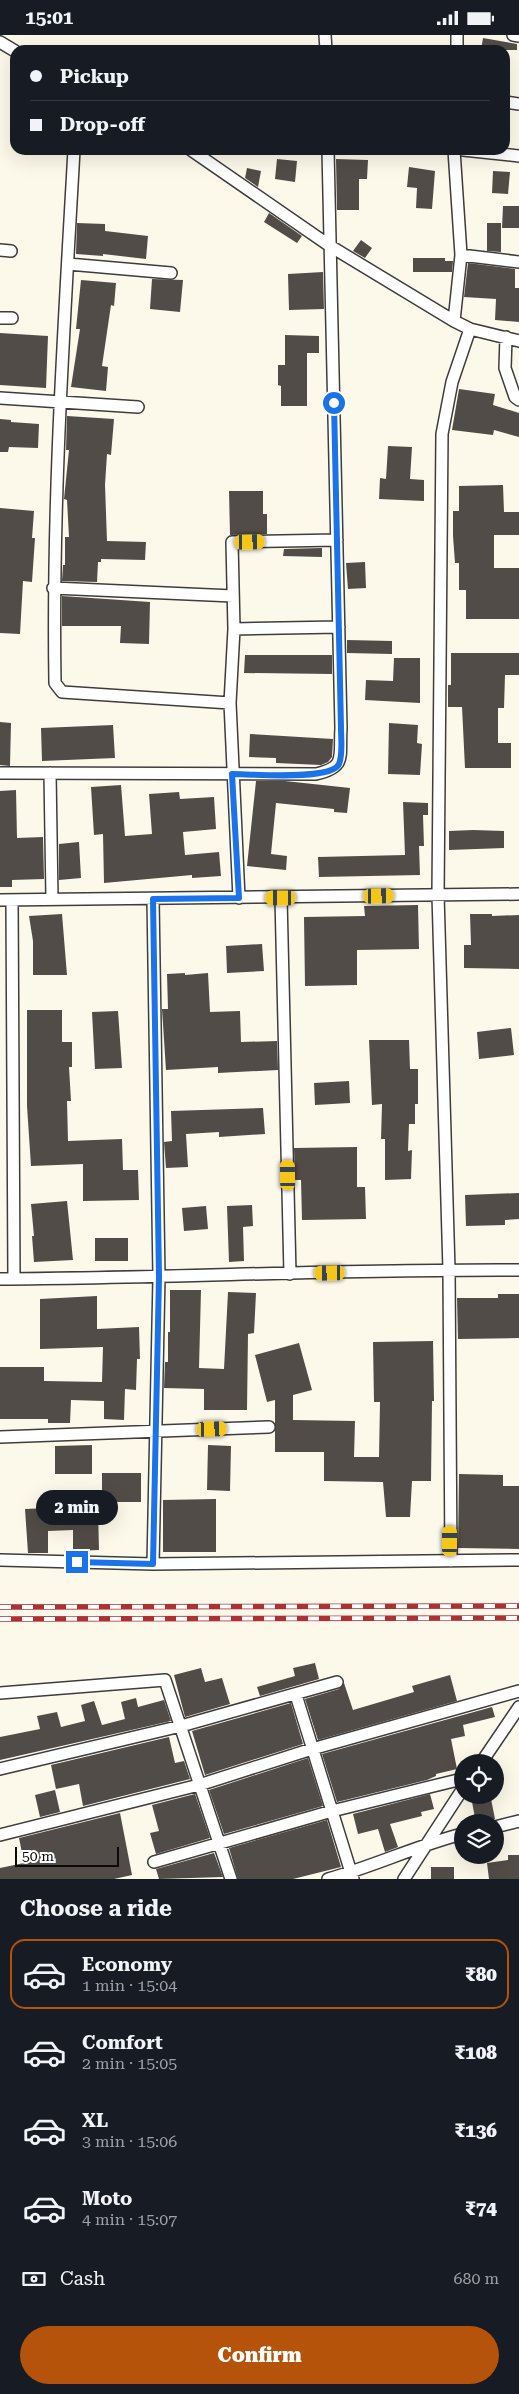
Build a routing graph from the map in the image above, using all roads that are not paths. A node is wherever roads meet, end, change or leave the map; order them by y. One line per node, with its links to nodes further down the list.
1 (513, 35): 2 (street)
2 (519, 37)
3 (74, 155): 12 (street)
4 (198, 155): 9 (street)
5 (328, 155): 9 (street)
6 (454, 155): 10 (street)
7 (503, 155): 8 (street)
8 (519, 157)
9 (330, 246): 16 (street); 24 (street)
10 (461, 255): 11 (street); 16 (street)
11 (519, 262)
12 (68, 264): 13 (street); 22 (street)
13 (171, 273)
14 (0, 318): 15 (street)
15 (12, 318)
16 (454, 321): 17 (street)
17 (470, 329): 18 (street); 33 (street)
18 (506, 337): 19 (street); 21 (street)
19 (519, 341)
20 (0, 398): 22 (street)
21 (519, 400)
22 (59, 402): 23 (street); 25 (street)
23 (138, 407)
24 (337, 540): 26 (street); 27 (street)
25 (53, 588): 26 (street); 29 (street)
26 (233, 596): 28 (street)
27 (339, 627): 28 (street); 32 (street)
28 (234, 629): 29 (street)
29 (230, 703): 32 (street)
30 (0, 773): 31 (street)
31 (50, 773): 32 (street); 37 (street)
32 (232, 774): 35 (street)
33 (438, 895): 34 (street); 36 (street); 41 (street)
34 (519, 895)
35 (239, 898): 36 (street); 38 (street)
36 (281, 898): 43 (street)
37 (52, 899): 38 (street); 40 (street)
38 (153, 899): 44 (street)
39 (0, 900): 40 (street)
40 (12, 900): 46 (street)
41 (449, 1270): 42 (street); 43 (street); 52 (street)
42 (519, 1271)
43 (290, 1274): 44 (street)
44 (159, 1277): 46 (street); 48 (street)
45 (0, 1279): 46 (street)
46 (14, 1279)
47 (269, 1427): 48 (street)
48 (154, 1431): 49 (street); 53 (street)
49 (0, 1437)
50 (0, 1560): 53 (street)
51 (519, 1560): 52 (street)
52 (451, 1561): 53 (street)
53 (153, 1564)
54 (338, 1682): 57 (street)
55 (519, 1691): 60 (street)
56 (0, 1693): 59 (street)
57 (296, 1695): 59 (street); 60 (street)
58 (519, 1707): 61 (street)
59 (181, 1726): 62 (street); 64 (street)
60 (312, 1749): 64 (street); 66 (street)
61 (487, 1754)
62 (0, 1769)
63 (454, 1781): 66 (street)
64 (199, 1785): 69 (street); 71 (street)
65 (454, 1802): 72 (street)
66 (332, 1811): 71 (street); 74 (street)
67 (519, 1821): 68 (street)
68 (504, 1825)
69 (0, 1835)
70 (454, 1837): 72 (street)
71 (219, 1843): 73 (street); 75 (street)
72 (427, 1843): 74 (street); 77 (street)
73 (154, 1861)
74 (351, 1876): 76 (street)
75 (231, 1879)
76 (328, 1879)
77 (404, 1879)

